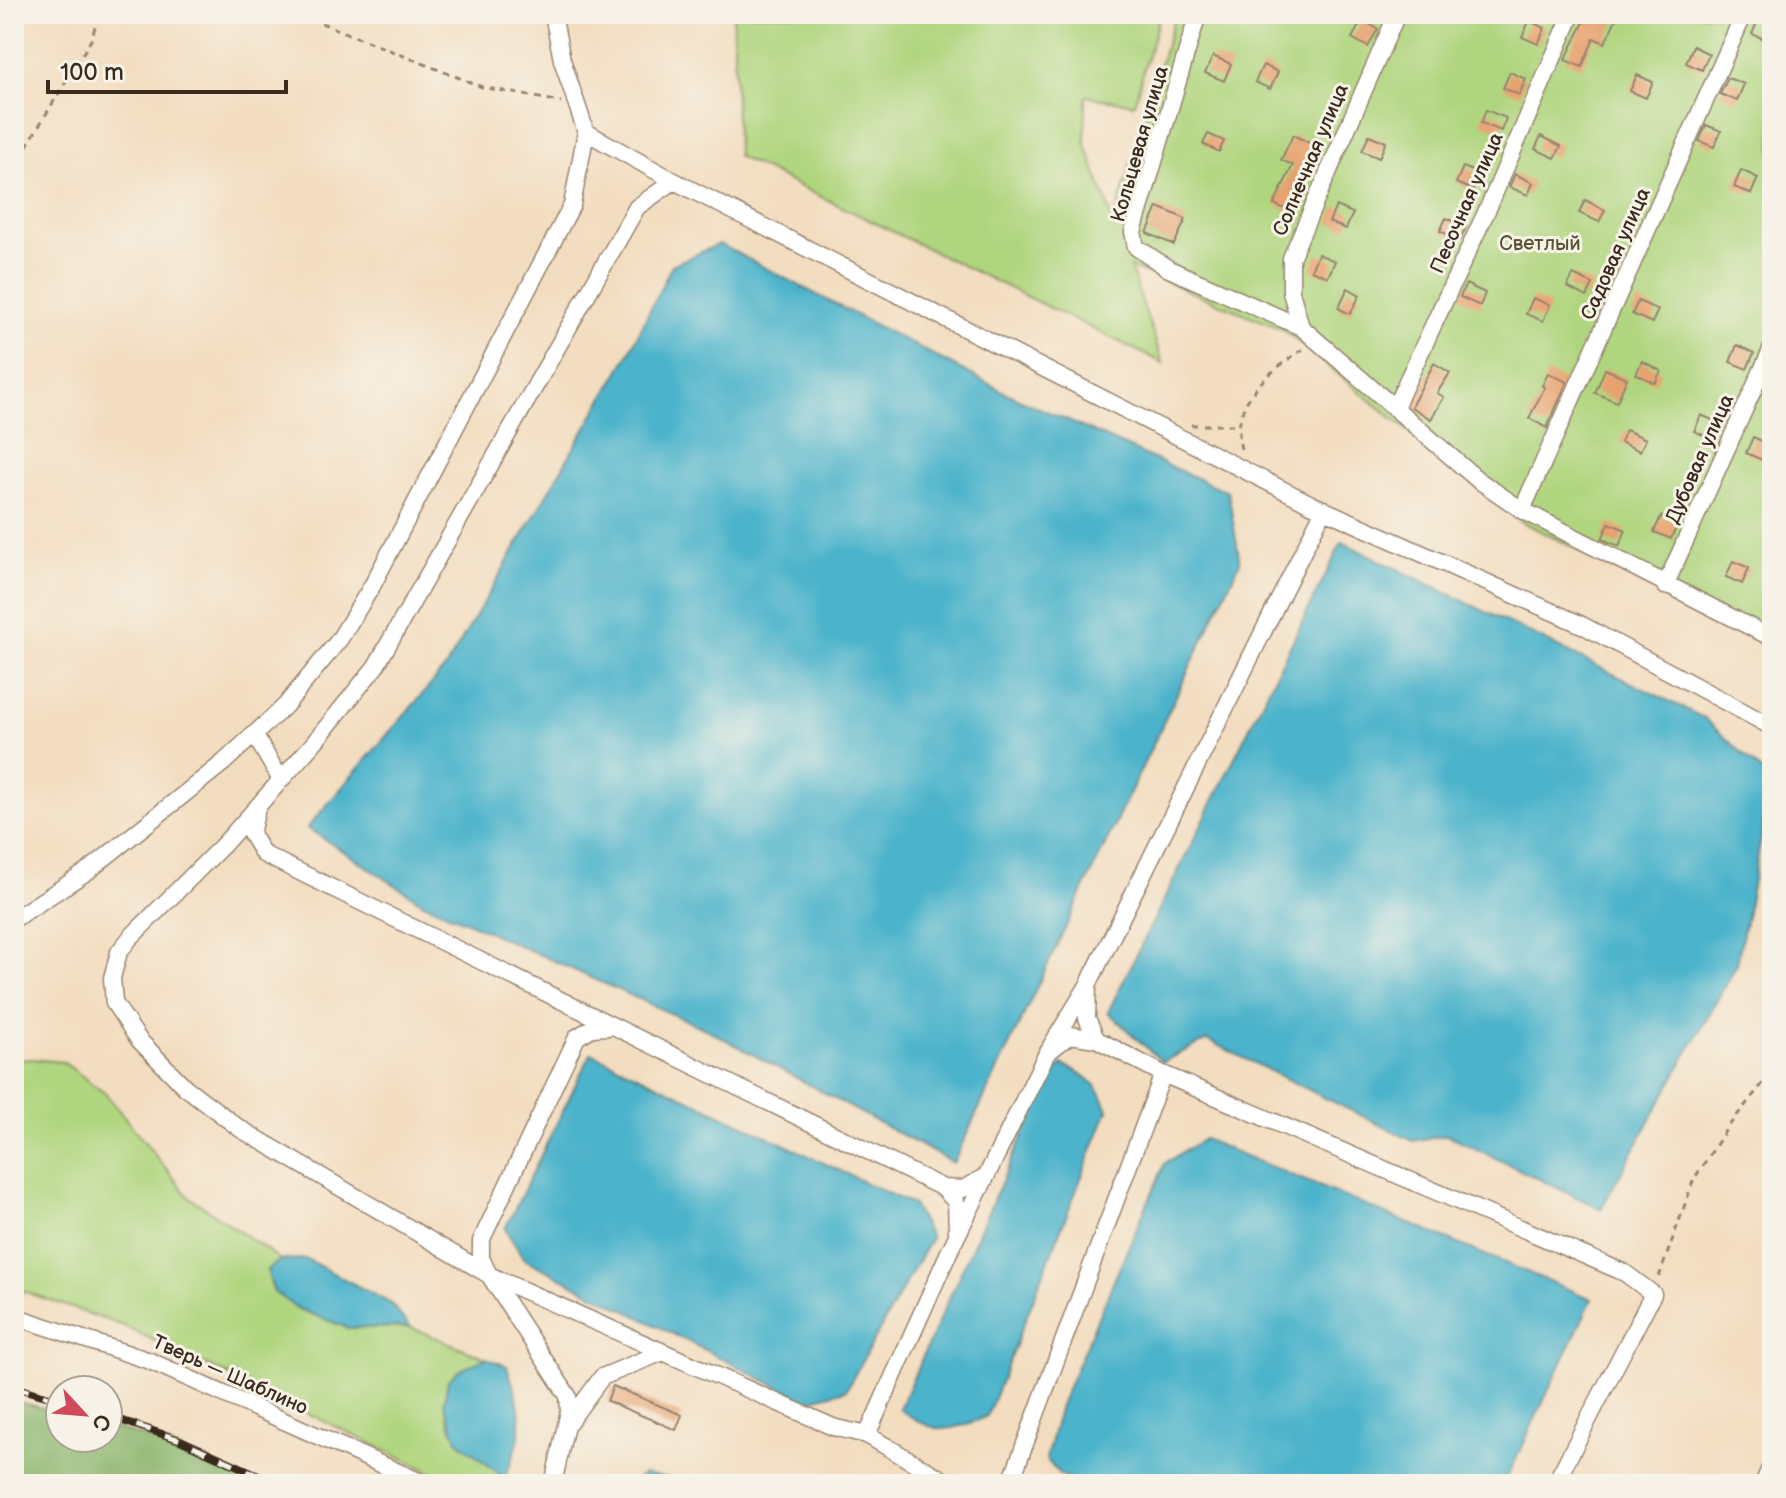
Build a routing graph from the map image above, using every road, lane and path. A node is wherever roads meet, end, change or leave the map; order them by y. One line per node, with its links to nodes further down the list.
1 (99, 14): 10 (path)
2 (299, 14): 8 (path)
3 (553, 14): 8 (street)
4 (1198, 14): 12 (street, Кольцевая улица)
5 (1397, 14): 12 (street, Солнечная улица)
6 (1572, 14): 15 (street, Песочная улица)
7 (1744, 14): 20 (street, Садовая улица)
8 (577, 105): 9 (street)
9 (586, 132): 11 (street); 24 (street)
10 (14, 167)
11 (674, 181): 18 (street); 25 (street)
12 (1301, 327): 13 (street)
13 (1317, 341): 15 (street); 17 (path)
14 (1772, 348): 21 (street, Дубовая улица)
15 (1395, 407): 20 (street)
16 (1180, 424): 17 (path)
17 (1239, 425): 18 (path)
18 (1246, 471): 19 (street)
19 (1324, 509): 23 (street); 28 (street)
20 (1522, 510): 21 (street)
21 (1665, 586): 22 (street)
22 (1772, 638)
23 (1772, 727)
24 (254, 734): 25 (street); 27 (street)
25 (281, 780): 26 (street)
26 (258, 806): 29 (street); 39 (street)
27 (14, 919)
28 (1088, 985): 32 (street); 33 (street)
29 (562, 1002): 30 (street); 31 (street)
30 (610, 1027): 31 (street); 37 (street)
31 (577, 1037): 39 (street)
32 (1096, 1039): 33 (street); 35 (street)
33 (1047, 1053): 36 (street)
34 (1772, 1072): 40 (path)
35 (1163, 1074): 40 (street); 49 (street)
36 (987, 1176): 37 (street); 38 (street)
37 (943, 1188): 38 (street)
38 (957, 1236): 44 (street)
39 (489, 1275): 42 (street); 43 (street)
40 (1653, 1294): 50 (street)
41 (14, 1316): 46 (street, Тверь — Шаблино)
42 (663, 1352): 43 (street); 44 (street)
43 (565, 1428): 47 (street)
44 (867, 1435): 48 (street)
45 (1772, 1464): 51 (street)
46 (425, 1484)
47 (553, 1484)
48 (950, 1484)
49 (1010, 1484)
50 (1555, 1484)
51 (1763, 1484)

